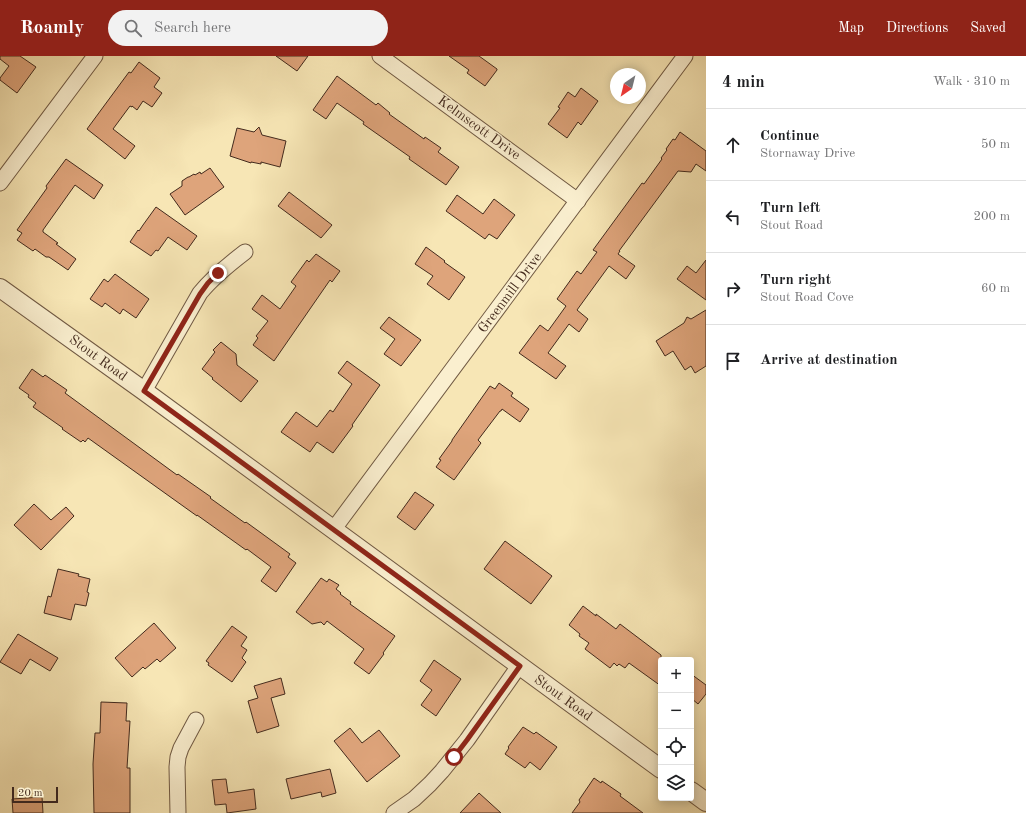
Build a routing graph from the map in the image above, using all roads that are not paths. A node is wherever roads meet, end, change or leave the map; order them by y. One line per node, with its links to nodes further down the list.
1 (95, 56): 4 (street)
2 (685, 56): 5 (street, Greenmill Drive)
3 (384, 57): 5 (street, Kelmscott Drive)
4 (0, 184)
5 (578, 201): 9 (street, Greenmill Drive)
6 (245, 252): 8 (street)
7 (0, 288): 8 (street, Stout Road)
8 (144, 391): 9 (street, Stout Road)
9 (334, 530): 10 (street, Stout Road)
10 (520, 666): 12 (street, Stout Road); 16 (street)
11 (196, 720): 15 (street)
12 (658, 767)
13 (694, 793): 14 (street)
14 (706, 802)
15 (178, 813)
16 (394, 813)

